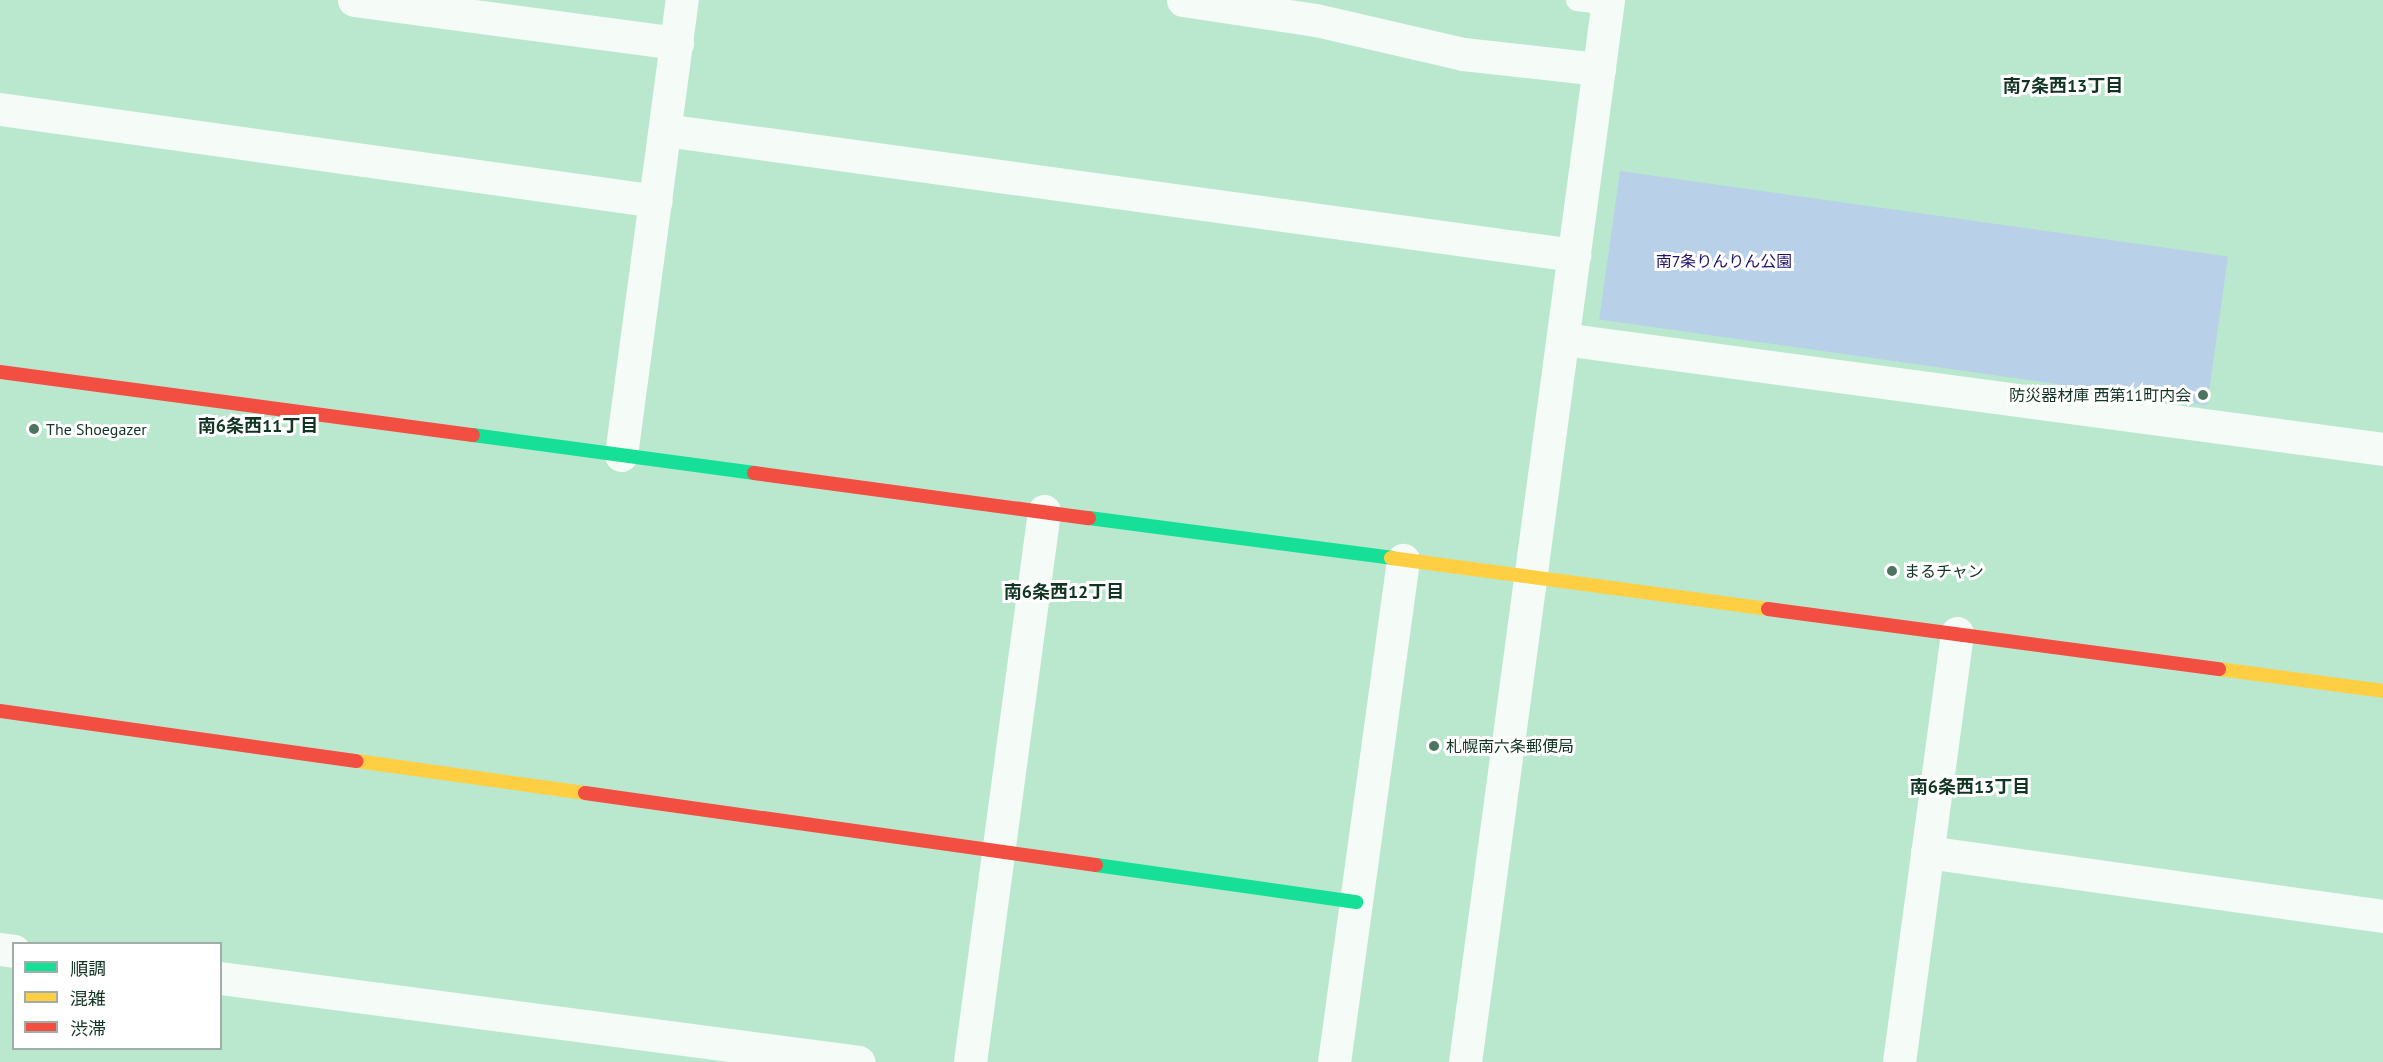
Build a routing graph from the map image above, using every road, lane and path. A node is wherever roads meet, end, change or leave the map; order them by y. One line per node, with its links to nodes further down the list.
1 (354, 0): 5 (street)
2 (682, 0): 5 (street)
3 (1183, 0): 6 (street)
4 (1598, 1): 6 (street)
5 (676, 43): 8 (street)
6 (1599, 69): 10 (street)
7 (0, 110): 9 (street)
8 (665, 130): 9 (street); 10 (street)
9 (656, 201): 14 (street)
10 (1574, 255): 11 (street)
11 (1563, 339): 13 (street); 17 (street)
12 (0, 372): 14 (street)
13 (2383, 449)
14 (621, 455): 15 (street)
15 (1044, 511): 16 (street); 21 (street)
16 (1403, 560): 17 (street); 23 (street)
17 (1531, 576): 18 (street); 29 (street)
18 (1957, 633): 19 (street); 22 (street)
19 (2383, 691)
20 (0, 711): 21 (street)
21 (998, 852): 23 (street); 27 (street)
22 (1927, 852): 24 (street); 30 (street)
23 (1356, 902): 28 (street)
24 (2383, 916)
25 (222, 978): 26 (street)
26 (859, 1062)
27 (970, 1062)
28 (1334, 1062)
29 (1465, 1062)
30 (1899, 1062)

